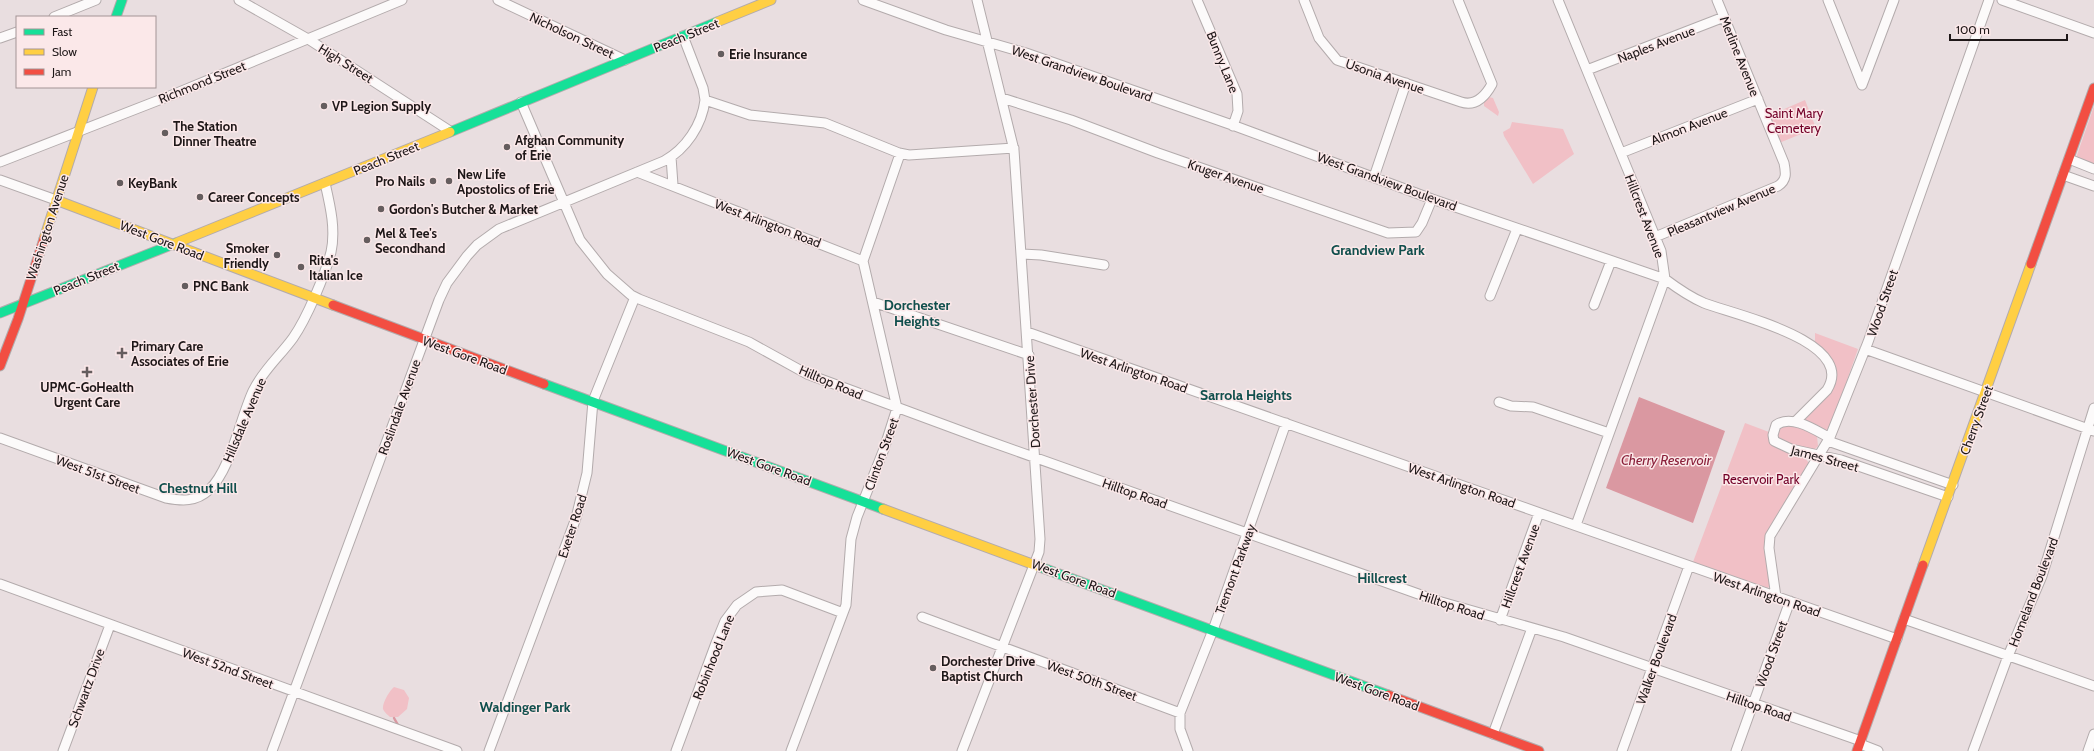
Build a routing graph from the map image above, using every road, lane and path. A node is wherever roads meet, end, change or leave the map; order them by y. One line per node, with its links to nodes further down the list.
1 (96, 0): 18 (street)
2 (122, 0): 19 (street)
3 (239, 0): 25 (street, High Street)
4 (402, 0): 25 (street, Richmond Street)
5 (498, 0): 27 (street, Nicholson Street)
6 (769, 0): 23 (street, Peach Street)
7 (863, 0): 26 (street, West Grandview Boulevard)
8 (977, 0): 26 (street, Dorchester Drive)
9 (1197, 0): 36 (street, Bunny Lane)
10 (1304, 0): 29 (street, Usonia Avenue)
11 (1458, 0): 29 (street, Usonia Avenue)
12 (1558, 0): 28 (street, Hillcrest Avenue)
13 (1717, 0): 20 (street, Merline Avenue)
14 (1828, 0): 15 (street)
15 (1894, 0)
16 (1989, 0): 74 (street, Wood Street)
17 (2002, 0): 22 (street)
18 (56, 16)
19 (116, 16)
20 (1724, 17): 28 (street, Naples Avenue); 33 (street, Merline Avenue)
21 (16, 32): 24 (street)
22 (2094, 33)
23 (683, 36): 27 (street, Peach Street); 34 (street)
24 (0, 38)
25 (308, 39): 37 (street, High Street); 38 (street, Richmond Street)
26 (988, 42): 32 (street, Dorchester Drive); 36 (street, West Grandview Boulevard)
27 (625, 60): 35 (street, Peach Street)
28 (1587, 70): 40 (street, Hillcrest Avenue)
29 (1406, 84): 48 (street)
30 (93, 88): 38 (street, Washington Avenue)
31 (2094, 88): 43 (street, Cherry Street)
32 (1002, 98): 39 (street, Dorchester Drive); 54 (street, Kruger Avenue)
33 (1758, 99): 40 (street, Almon Avenue); 49 (street, Merline Avenue)
34 (705, 100): 41 (street); 42 (street, Roslindale Avenue)
35 (521, 102): 37 (street, Peach Street); 56 (street, Hilltop Road)
36 (1233, 126): 48 (street, West Grandview Boulevard)
37 (450, 131): 51 (street, Peach Street)
38 (79, 132): 44 (street, Richmond Street); 55 (street, Washington Avenue)
39 (1014, 148): 41 (street); 60 (street, Dorchester Drive)
40 (1621, 153): 58 (street, Hillcrest Avenue)
41 (900, 154): 61 (street)
42 (671, 156): 46 (street, Roslindale Avenue); 52 (street)
43 (2068, 160): 45 (street); 47 (street, Cherry Street)
44 (0, 162)
45 (2094, 169)
46 (637, 172): 52 (street, West Arlington Road); 56 (street, Roslindale Avenue)
47 (2063, 175): 53 (street); 77 (street, Cherry Street)
48 (1374, 177): 54 (street, West Grandview Boulevard)
49 (1785, 179): 58 (street, Pleasantview Avenue)
50 (0, 180): 55 (street, West Gore Road)
51 (325, 182): 59 (street, Peach Street); 66 (street, Hillsdale Avenue)
52 (674, 185): 61 (street, West Arlington Road)
53 (2094, 186)
54 (1432, 199): 57 (street, West Grandview Boulevard)
55 (56, 200): 59 (street, West Gore Road); 69 (street, Washington Avenue)
56 (564, 202): 67 (street, Hilltop Road); 73 (street, Roslindale Avenue)
57 (1517, 229): 62 (street, West Grandview Boulevard); 65 (street)
58 (1655, 237): 64 (street, Hillcrest Avenue)
59 (172, 244): 66 (street, West Gore Road); 69 (street, Peach Street)
60 (1022, 254): 63 (street); 72 (street, Dorchester Drive)
61 (863, 261): 68 (street, Clinton Street)
62 (1611, 261): 64 (street, West Grandview Boulevard); 70 (street)
63 (1104, 265)
64 (1665, 279): 82 (street, West Grandview Boulevard); 85 (street, Hillcrest Avenue)
65 (1490, 296)
66 (313, 297): 73 (street, West Gore Road); 92 (street, Hillsdale Avenue)
67 (635, 297): 78 (street, Exeter Road); 80 (street, Hilltop Road)
68 (873, 302): 75 (street); 80 (street, Clinton Street)
69 (22, 304): 71 (street, Peach Street); 76 (street, Washington Avenue)
70 (1594, 305)
71 (0, 313)
72 (1027, 332): 75 (street, Dorchester Drive); 83 (street, West Arlington Road)
73 (424, 340): 78 (street, West Gore Road); 114 (street, Roslindale Avenue)
74 (1865, 349): 77 (street); 87 (street, Wood Street)
75 (1029, 356): 89 (street, Dorchester Drive)
76 (0, 366)
77 (1986, 391): 84 (street); 90 (street, Cherry Street)
78 (593, 401): 93 (street, West Gore Road); 123 (street, Exeter Road)
79 (1499, 402): 85 (street)
80 (897, 408): 89 (street, Hilltop Road); 93 (street, Clinton Street)
81 (2094, 408): 84 (street, Homeland Boulevard)
82 (1795, 422): 87 (street, James Street); 88 (street, James Street)
83 (1286, 423): 94 (street, West Arlington Road); 96 (street, Tremont Parkway)
84 (2091, 430): 111 (street, Homeland Boulevard)
85 (1609, 433): 95 (street, Hillcrest Avenue)
86 (0, 438): 92 (street, West 51st Street)
87 (1829, 439): 88 (street, Wood Street); 90 (street, James Street)
88 (1820, 455): 91 (street, James Street); 100 (street, Wood Street)
89 (1035, 458): 96 (street, Hilltop Road); 97 (street, Dorchester Drive)
90 (1953, 484): 91 (street, Cherry Street)
91 (1948, 497): 104 (street, Cherry Street)
92 (197, 498)
93 (864, 501): 97 (street, West Gore Road); 102 (street, Clinton Street)
94 (1539, 512): 95 (street, West Arlington Road); 105 (street, Hillcrest Avenue)
95 (1576, 525): 98 (street, West Arlington Road)
96 (1248, 533): 105 (street, Hilltop Road); 108 (street, Tremont Parkway)
97 (1035, 564): 108 (street, West Gore Road); 110 (street, Dorchester Drive)
98 (1689, 566): 100 (street, West Arlington Road); 112 (street, Walker Boulevard)
99 (0, 584): 106 (street, West 52nd Street)
100 (1776, 597): 101 (street, West Arlington Road)
101 (1790, 602): 109 (street, West Arlington Road); 115 (street, Wood Street)
102 (843, 613): 124 (street, Robinhood Lane); 125 (street, Clinton Street)
103 (922, 617): 110 (street, West 50th Street)
104 (1904, 619): 109 (street, Cherry Street); 111 (street)
105 (1500, 620): 107 (street, Hilltop Road)
106 (110, 625): 114 (street, West 52nd Street); 120 (street, Schwartz Drive)
107 (1532, 628): 112 (street, Hilltop Road); 117 (street)
108 (1213, 630): 116 (street, Tremont Parkway); 117 (street, West Gore Road)
109 (1896, 639): 119 (street, Cherry Street)
110 (1002, 646): 116 (street, West 50th Street); 126 (street, Dorchester Drive)
111 (2008, 656): 113 (street); 132 (street, Homeland Boulevard)
112 (1653, 668): 115 (street, Hilltop Road); 129 (street, Walker Boulevard)
113 (2094, 686)
114 (294, 692): 121 (street, Roslindale Avenue); 122 (street, West 52nd Street)
115 (1753, 703): 119 (street, Hilltop Road); 130 (street, Wood Street)
116 (1180, 713): 127 (street)
117 (1493, 734): 128 (street, West Gore Road)
118 (2094, 734): 133 (street)
119 (1859, 746): 131 (street, Hilltop Road)
120 (63, 751)
121 (272, 751)
122 (457, 751)
123 (489, 751)
124 (676, 751)
125 (791, 751)
126 (962, 751)
127 (1188, 751)
128 (1539, 751)
129 (1622, 751)
130 (1736, 751)
131 (1878, 751)
132 (1973, 751)
133 (2088, 751)

